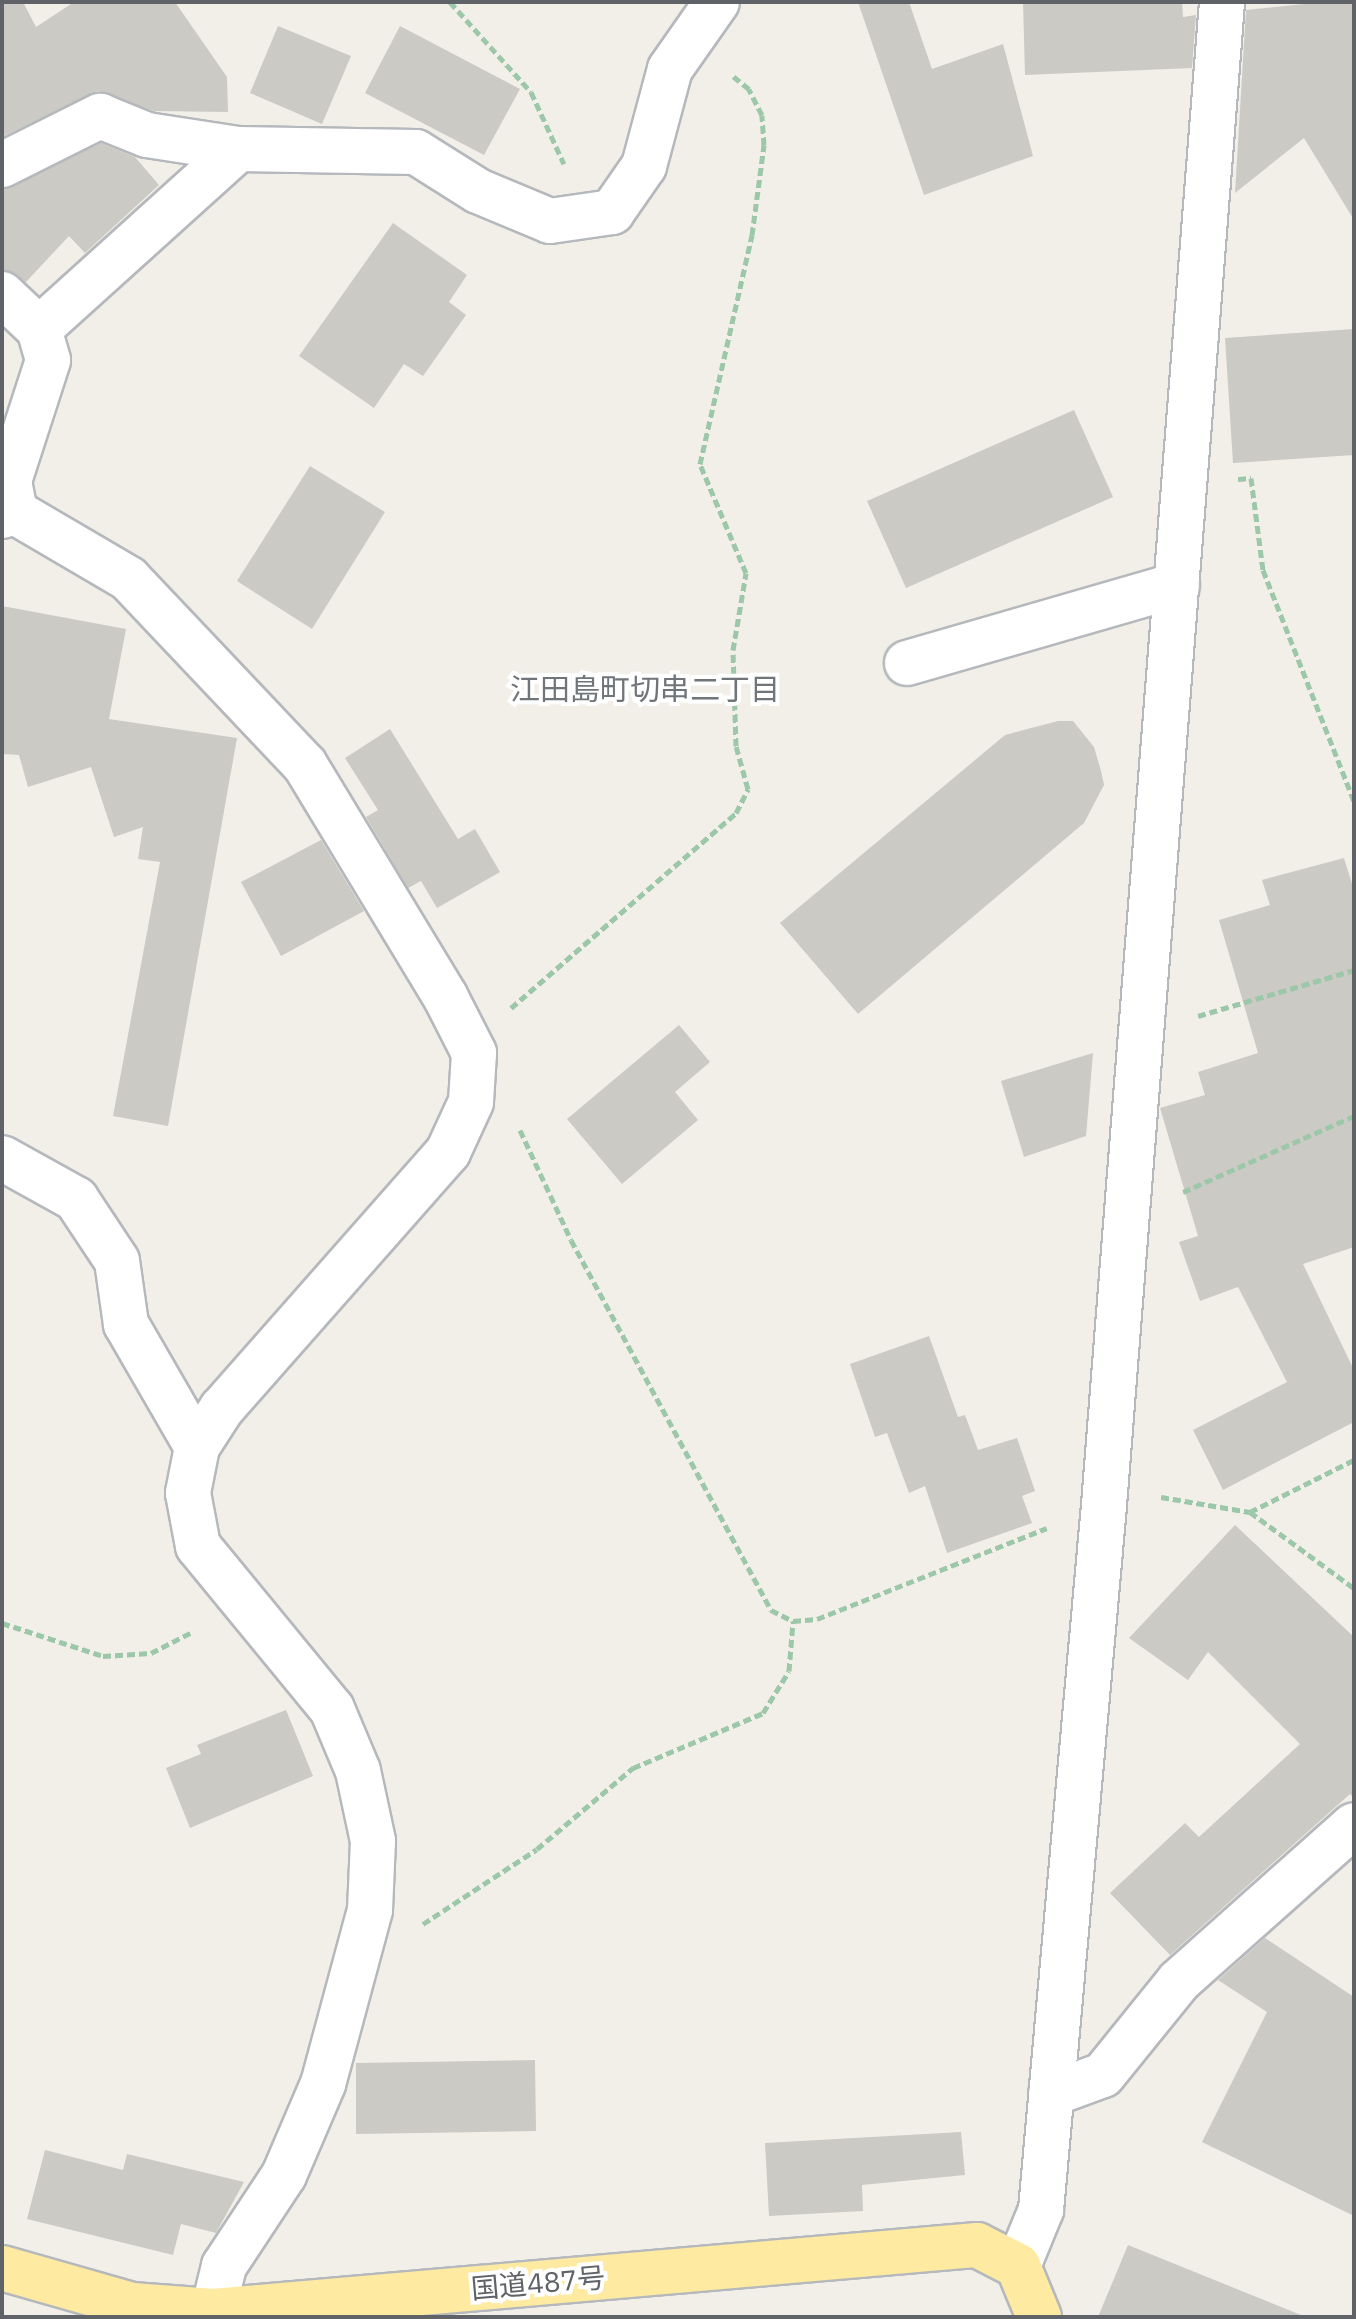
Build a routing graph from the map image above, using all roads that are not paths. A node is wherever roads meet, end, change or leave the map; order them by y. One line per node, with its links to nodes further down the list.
1 (717, 2): 3 (street)
2 (1222, 2): 8 (street)
3 (238, 149): 4 (street); 6 (street)
4 (2, 165)
5 (2, 294): 6 (street)
6 (39, 329): 7 (street)
7 (8, 514): 11 (street)
8 (1177, 585): 9 (street); 13 (street)
9 (907, 663)
10 (2, 1158): 11 (street)
11 (197, 1447): 17 (street)
12 (1354, 1825): 13 (street)
13 (1051, 2094): 14 (street)
14 (1018, 2266): 17 (highway, 国道487号); 18 (highway)
15 (2, 2268): 16 (highway, 国道487号)
16 (130, 2311): 17 (highway, 国道487号)
17 (213, 2311)
18 (1039, 2317)

